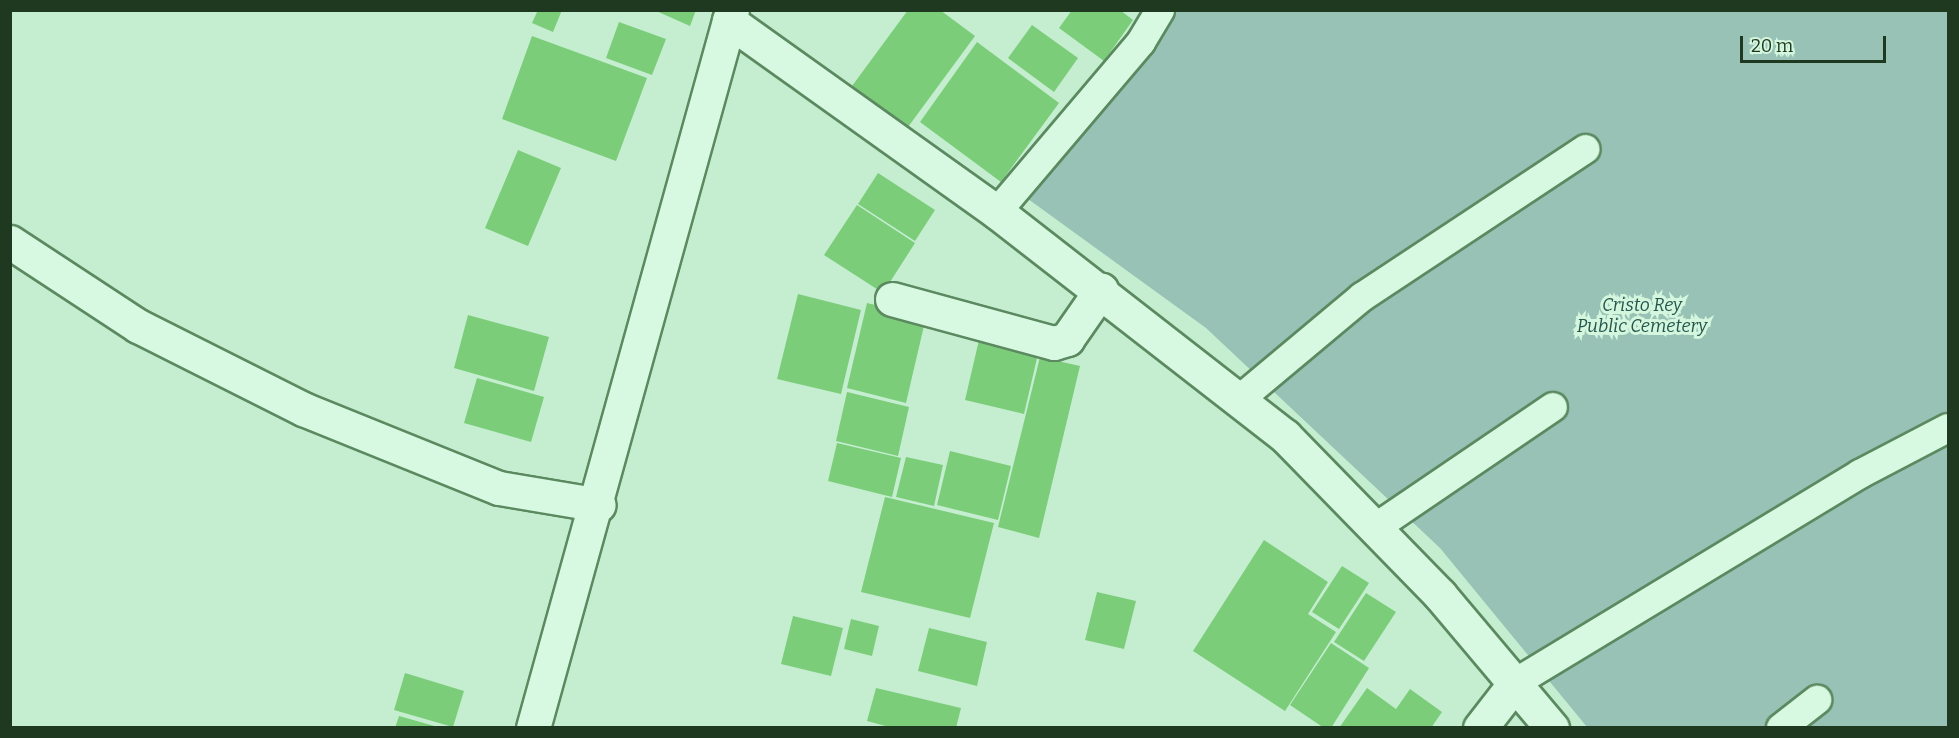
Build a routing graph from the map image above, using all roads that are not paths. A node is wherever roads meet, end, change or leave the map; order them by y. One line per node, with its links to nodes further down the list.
1 (1160, 10): 4 (lane)
2 (731, 16): 4 (street); 11 (street)
3 (1586, 149): 8 (lane)
4 (997, 212): 6 (street)
5 (10, 242): 11 (street)
6 (1101, 290): 7 (street); 8 (street)
7 (892, 299)
8 (1240, 399): 12 (street)
9 (1553, 407): 12 (lane)
10 (1948, 428): 13 (lane)
11 (598, 505): 15 (street)
12 (1375, 528): 13 (street)
13 (1515, 683): 16 (street); 17 (street)
14 (1817, 700): 18 (lane)
15 (532, 728)
16 (1480, 728)
17 (1552, 728)
18 (1781, 728)

